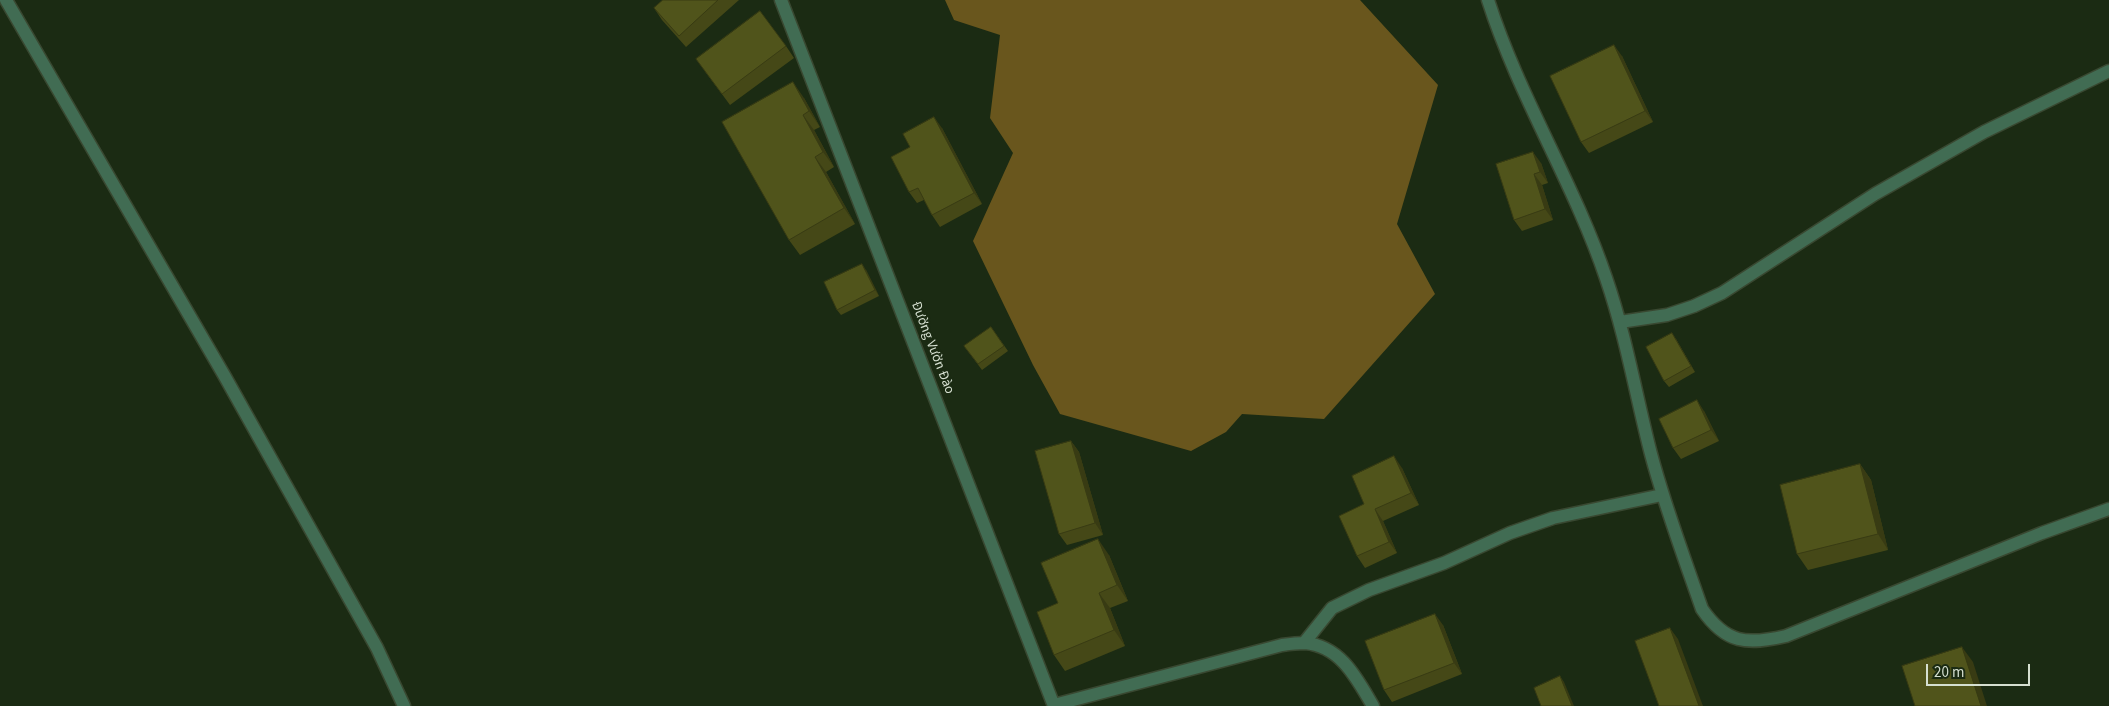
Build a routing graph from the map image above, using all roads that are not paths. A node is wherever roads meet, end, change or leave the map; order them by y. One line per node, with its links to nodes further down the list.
1 (6, 0): 9 (street)
2 (781, 0): 10 (street, Đường Vườn Đào)
3 (1488, 0): 5 (street)
4 (2109, 71): 5 (street)
5 (1620, 322): 6 (street)
6 (1662, 495): 7 (street); 8 (street)
7 (2109, 509)
8 (1304, 643): 10 (street); 11 (street)
9 (404, 706)
10 (1054, 706)
11 (1373, 706)

